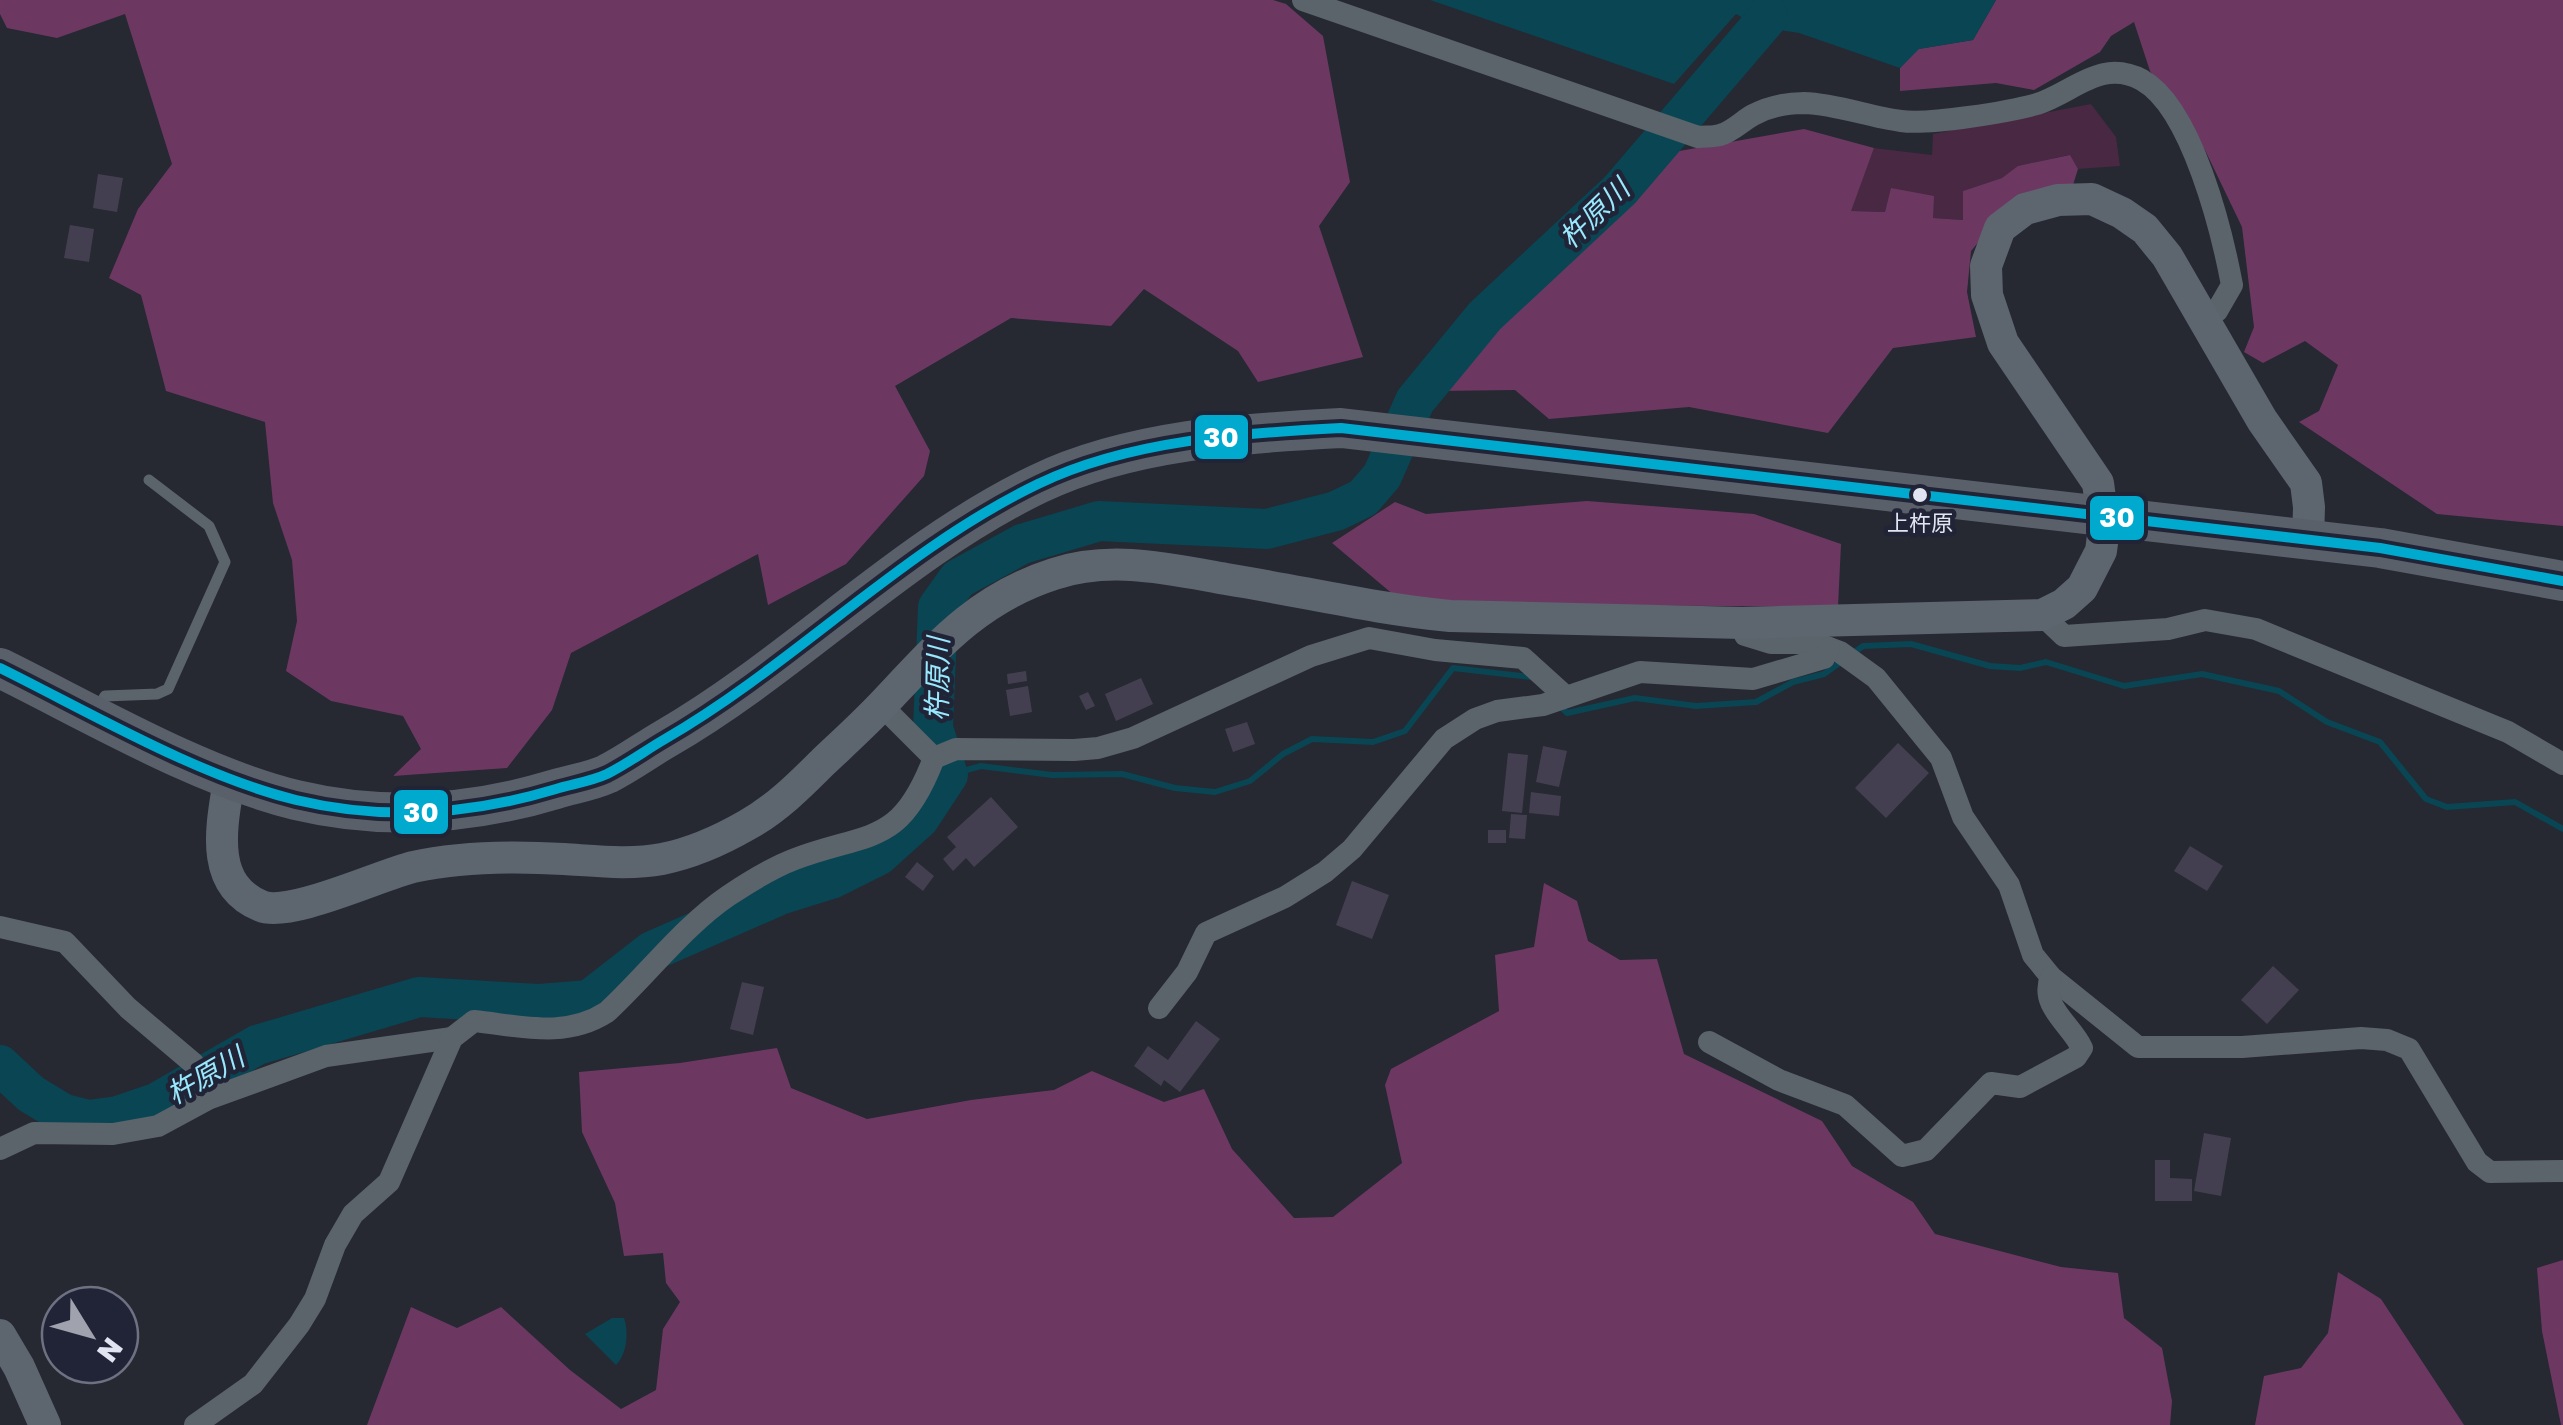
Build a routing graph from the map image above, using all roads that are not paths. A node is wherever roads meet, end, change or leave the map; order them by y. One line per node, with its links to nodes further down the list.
1 (1303, 0): 2 (street)
2 (2204, 320): 4 (street); 6 (street)
3 (149, 480): 12 (lane)
4 (2308, 540): 5 (highway); 15 (highway)
5 (2563, 581)
6 (2042, 615): 7 (street); 14 (street)
7 (1742, 623): 8 (street); 11 (street)
8 (1842, 654): 10 (street); 17 (street)
9 (0, 668): 12 (highway)
10 (1554, 701): 13 (street); 18 (street)
11 (882, 706): 13 (street); 15 (street)
12 (94, 714): 15 (highway)
13 (934, 758): 19 (street)
14 (2563, 764)
15 (230, 780)
16 (0, 927): 21 (street)
17 (2051, 977): 20 (street); 23 (street)
18 (1159, 1008)
19 (452, 1038): 22 (street); 26 (street)
20 (1709, 1042)
21 (193, 1063)
22 (0, 1149)
23 (2563, 1171)
24 (0, 1335): 25 (street)
25 (45, 1425)
26 (195, 1425)

